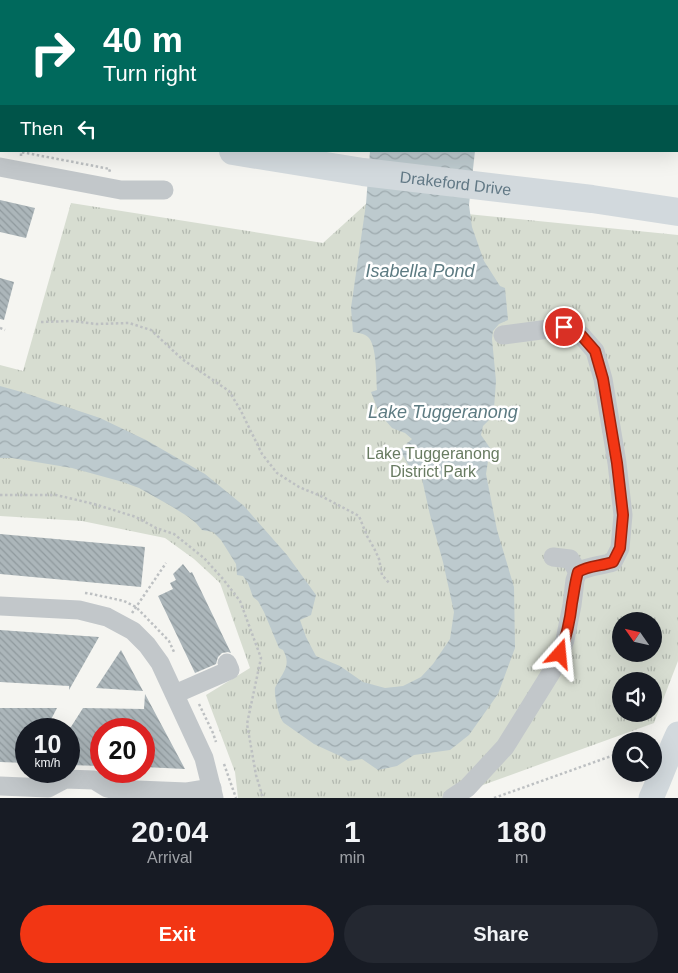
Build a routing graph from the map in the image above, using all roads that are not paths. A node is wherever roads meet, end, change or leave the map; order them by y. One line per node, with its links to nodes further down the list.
1 (239, 152): 4 (highway, Drakeford Drive)
2 (0, 167): 3 (street)
3 (164, 190)
4 (678, 212)
5 (503, 336): 7 (street)
6 (553, 557): 7 (street)
7 (578, 572): 15 (street)
8 (0, 606): 10 (street)
9 (227, 663): 10 (street)
10 (175, 694): 14 (street)
11 (678, 734): 13 (main road)
12 (0, 786): 14 (street)
13 (649, 791)
14 (213, 793)
15 (452, 798)

